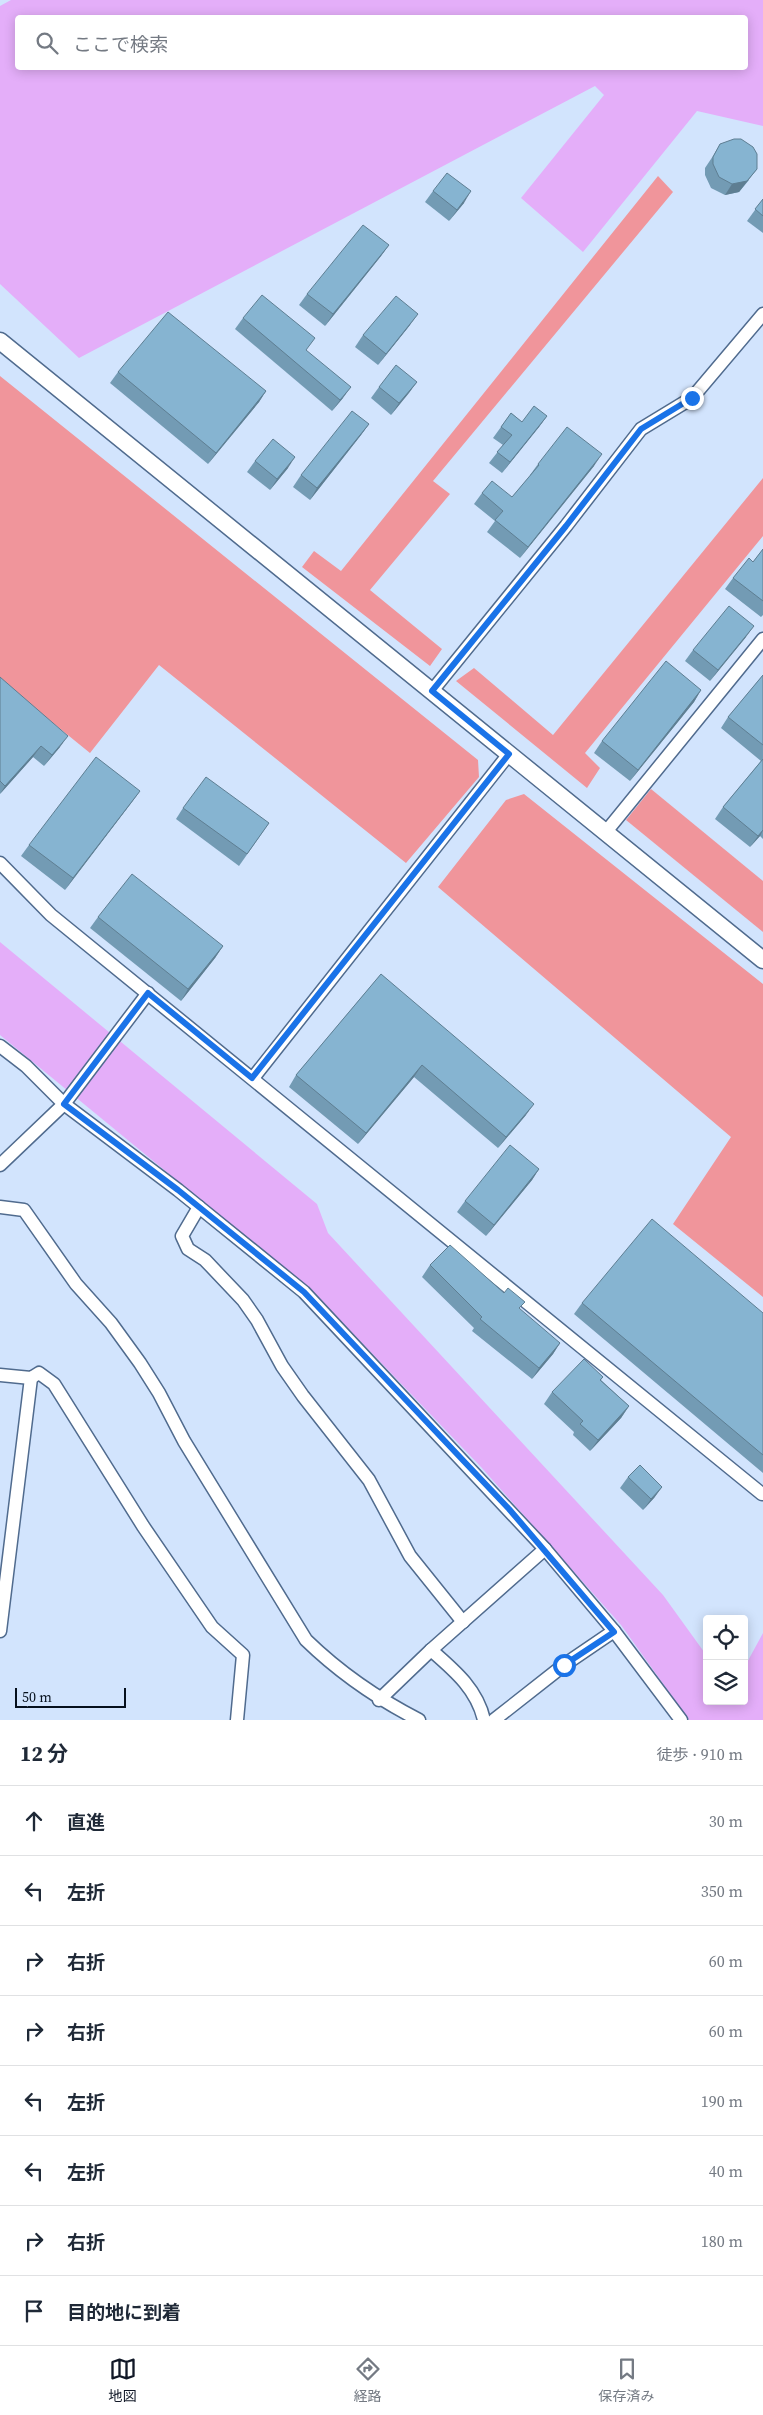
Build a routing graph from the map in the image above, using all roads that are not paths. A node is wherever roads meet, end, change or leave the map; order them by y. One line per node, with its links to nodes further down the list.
1 (763, 314): 4 (street)
2 (0, 341): 4 (street)
3 (763, 639): 6 (street)
4 (432, 691): 5 (street)
5 (509, 754): 6 (street); 11 (street)
6 (605, 832): 8 (street)
7 (0, 863): 9 (street)
8 (763, 960)
9 (148, 993): 11 (street); 12 (street)
10 (0, 1046): 12 (street)
11 (252, 1078): 18 (street)
12 (64, 1104): 13 (street); 15 (street)
13 (0, 1165)
14 (0, 1207): 24 (street)
15 (199, 1207): 19 (street); 20 (street)
16 (0, 1375): 17 (street)
17 (31, 1378): 21 (street); 25 (street)
18 (762, 1494)
19 (546, 1549): 20 (street); 22 (street)
20 (463, 1622): 23 (street)
21 (0, 1631)
22 (614, 1632): 28 (street); 29 (street)
23 (431, 1650): 24 (street); 27 (street)
24 (380, 1700): 26 (street)
25 (237, 1720)
26 (419, 1720)
27 (484, 1720)
28 (494, 1720)
29 (681, 1720)

